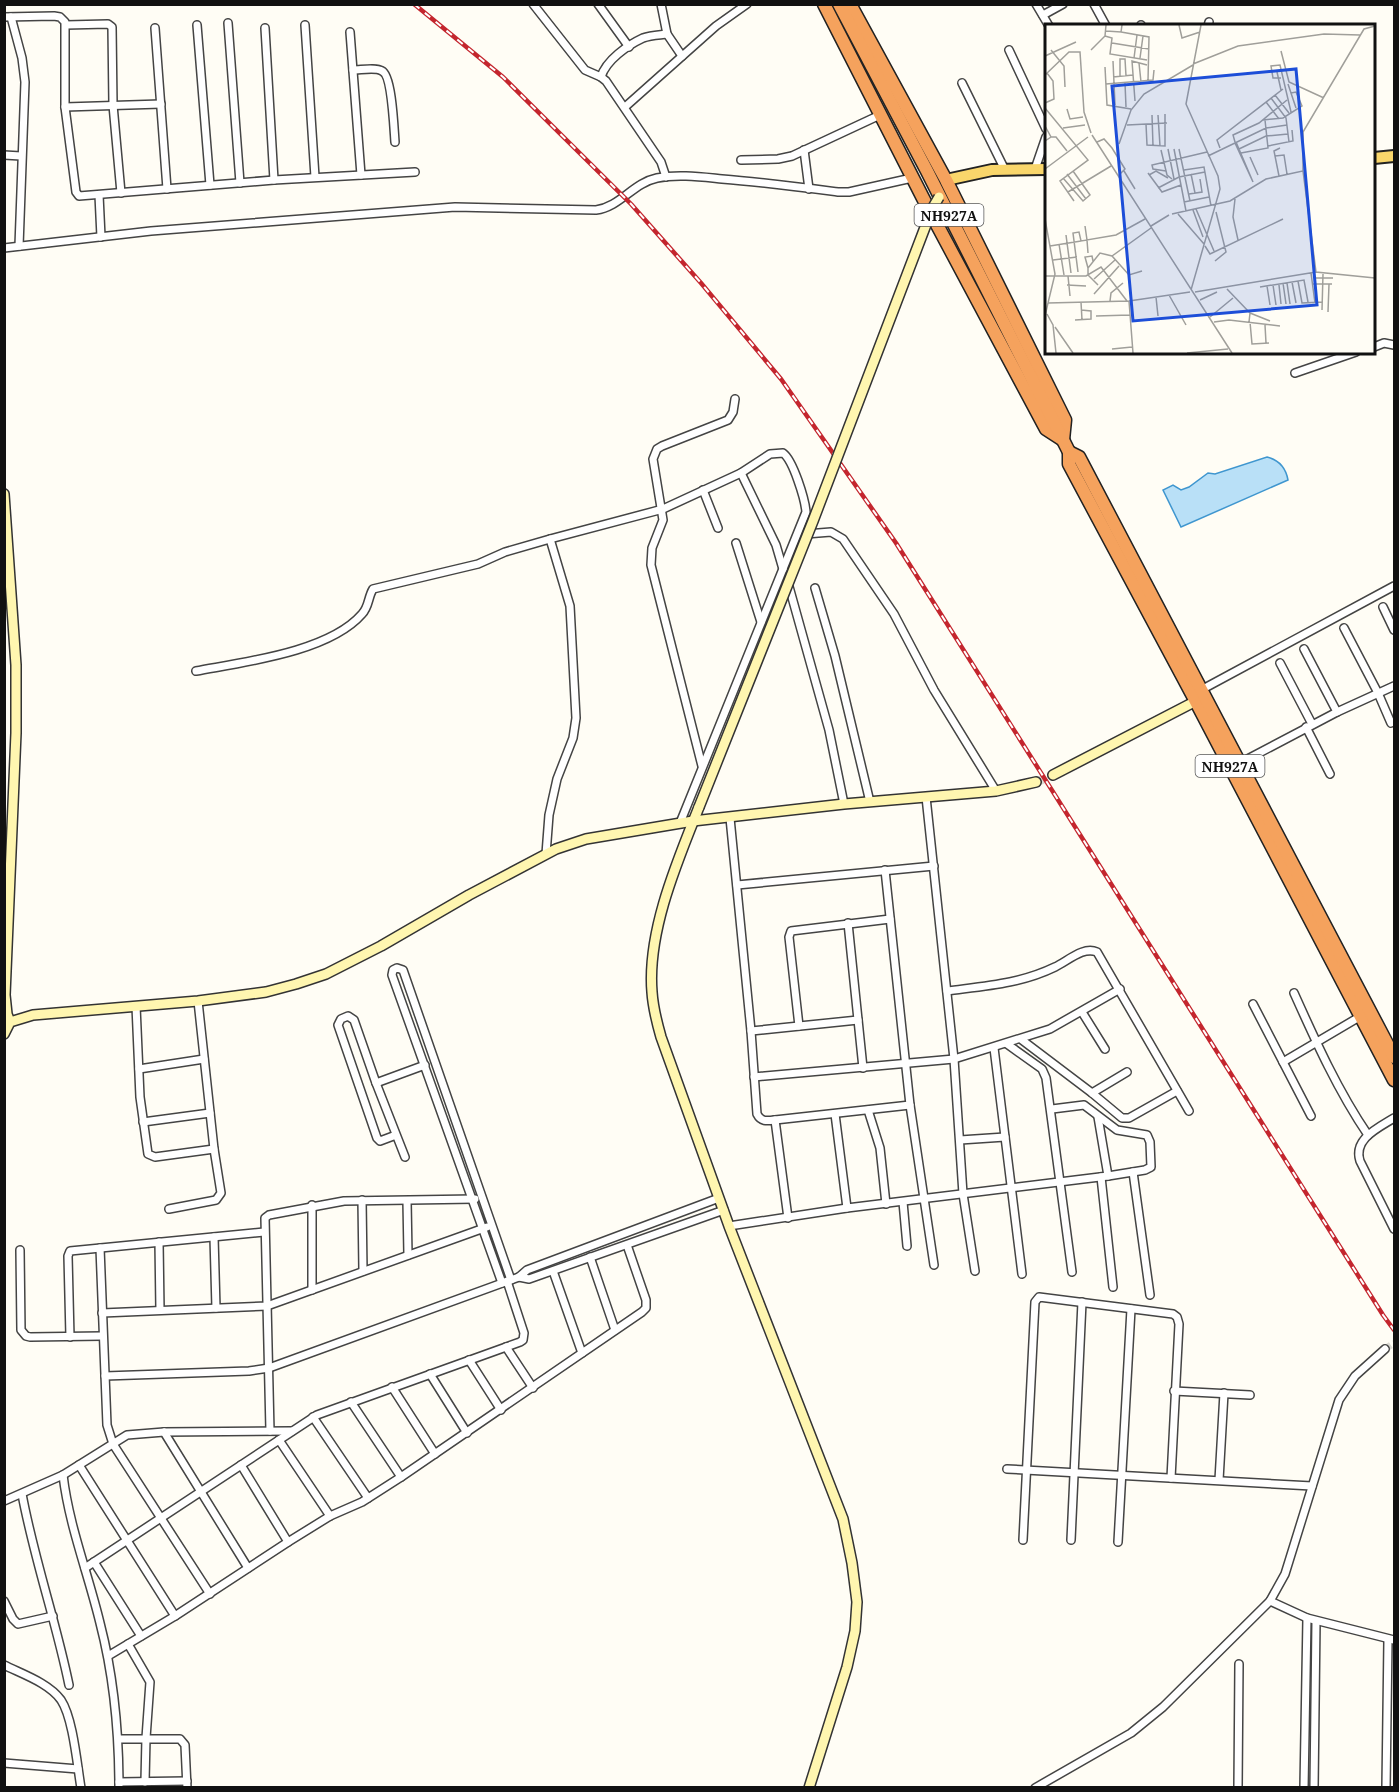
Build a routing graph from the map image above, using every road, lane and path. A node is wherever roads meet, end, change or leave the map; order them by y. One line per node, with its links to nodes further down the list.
1 (533, 4): 27 (street)
2 (598, 4): 23 (street)
3 (661, 4): 22 (street)
4 (747, 4): 25 (street)
5 (824, 4): 34 (highway)
6 (839, 4): 58 (highway, NH927A)
7 (850, 4): 51 (highway)
8 (1036, 4): 11 (street)
9 (1063, 4): 11 (street)
10 (1094, 4): 15 (street)
11 (1043, 15): 14 (street)
12 (8, 17): 16 (street); 39 (street)
13 (228, 23): 52 (street)
14 (1048, 24)
15 (1105, 24)
16 (66, 25): 30 (street); 31 (street)
17 (197, 25): 53 (street)
18 (305, 25): 47 (street)
19 (155, 28): 29 (street)
20 (265, 28): 50 (street)
21 (350, 32): 26 (street)
22 (668, 34): 23 (street); 25 (street)
23 (629, 47): 27 (street)
24 (1009, 50): 33 (street)
25 (682, 56): 32 (street)
26 (353, 70): 35 (street); 46 (street)
27 (601, 77): 32 (street)
28 (962, 84): 44 (street)
29 (161, 104): 30 (street); 54 (street)
30 (113, 105): 31 (street); 56 (street)
31 (65, 107): 57 (street)
32 (625, 107): 48 (street)
33 (1044, 114)
34 (880, 115): 37 (street); 49 (highway)
35 (395, 142)
36 (1045, 148): 43 (street)
37 (804, 150): 42 (street); 55 (street)
38 (4, 155): 39 (street)
39 (21, 156): 60 (street)
40 (1395, 156): 41 (main road)
41 (1375, 158)
42 (741, 160)
43 (1041, 169): 44 (main road)
44 (1005, 170): 51 (main road)
45 (415, 172): 46 (street)
46 (361, 175): 47 (street)
47 (315, 177): 50 (street)
48 (666, 177): 55 (street); 59 (street)
49 (912, 178): 55 (street); 67 (highway)
50 (274, 180): 52 (street)
51 (946, 180): 67 (highway)
52 (240, 183): 53 (street)
53 (210, 185): 54 (street)
54 (167, 189): 56 (street)
55 (809, 189)
56 (121, 193): 57 (street)
57 (99, 195): 59 (street)
58 (939, 196): 67 (highway, NH927A); 102 (main road, bridge)
59 (101, 237): 60 (street)
60 (19, 246): 61 (street)
61 (4, 248)
62 (1395, 345): 63 (street)
63 (1375, 347)
64 (1350, 354): 65 (street)
65 (1295, 373)
66 (735, 399): 71 (street)
67 (1063, 440): 88 (highway, NH927A)
68 (741, 473): 69 (street); 73 (street); 76 (street)
69 (702, 490): 71 (street); 72 (street)
70 (4, 494): 119 (main road)
71 (663, 509): 74 (street); 93 (street)
72 (718, 528)
73 (796, 535): 76 (street); 97 (street)
74 (550, 539): 85 (street); 104 (street)
75 (736, 543): 80 (street)
76 (783, 569): 80 (street); 100 (street)
77 (1395, 586): 88 (street)
78 (815, 588): 99 (street)
79 (1383, 607): 82 (street)
80 (761, 622): 93 (street)
81 (1344, 628): 87 (street)
82 (1395, 630)
83 (1304, 649): 89 (street)
84 (1280, 663): 91 (street)
85 (196, 671)
86 (1395, 686): 87 (street)
87 (1378, 693): 89 (street); 90 (street)
88 (1199, 695): 92 (highway, NH927A); 95 (main road); 117 (highway, NH927A)
89 (1337, 712): 91 (street)
90 (1391, 723)
91 (1309, 726): 92 (street); 94 (street)
92 (1240, 763): 128 (highway, NH927A)
93 (702, 767): 103 (street)
94 (1330, 774)
95 (1053, 775)
96 (1036, 782): 97 (main road)
97 (996, 791): 98 (main road)
98 (926, 798): 99 (main road); 105 (street)
99 (870, 802): 100 (main road)
100 (844, 804): 101 (main road)
101 (730, 818): 102 (main road); 107 (street)
102 (693, 821): 103 (main road); 164 (main road)
103 (680, 823): 104 (main road)
104 (546, 854): 113 (main road)
105 (934, 866): 106 (street); 111 (street)
106 (885, 870): 107 (street); 108 (street)
107 (737, 885): 121 (street)
108 (890, 919): 109 (street); 132 (street)
109 (848, 923): 118 (street); 120 (street)
110 (1120, 989): 111 (street); 116 (street); 140 (street)
111 (947, 991): 130 (street)
112 (1294, 993): 124 (street)
113 (198, 1001): 115 (main road); 129 (street)
114 (1253, 1004): 131 (street)
115 (136, 1006): 119 (main road); 135 (street)
116 (1082, 1012): 123 (street); 127 (street)
117 (1361, 1016): 124 (street); 138 (highway, NH927A)
118 (858, 1020): 120 (street); 134 (street)
119 (10, 1022): 122 (main road)
120 (799, 1026): 121 (street)
121 (751, 1031): 137 (street)
122 (4, 1034)
123 (1022, 1040): 125 (street); 141 (street)
124 (1317, 1042): 131 (street); 154 (street)
125 (1007, 1044): 126 (street); 143 (street)
126 (994, 1048): 130 (street); 155 (street)
127 (1105, 1049)
128 (1395, 1057)
129 (204, 1059): 135 (street); 146 (street)
130 (954, 1059): 132 (street); 156 (street)
131 (1283, 1062): 148 (street)
132 (905, 1064): 134 (street); 142 (street)
133 (424, 1065): 139 (street); 165 (street); 169 (street)
134 (863, 1068): 137 (street)
135 (139, 1069): 152 (street)
136 (1127, 1072): 141 (street)
137 (754, 1077): 151 (street)
138 (1395, 1080)
139 (376, 1083): 153 (street); 153 (street)
140 (1177, 1091): 141 (street); 145 (street)
141 (1092, 1093)
142 (910, 1105): 144 (street); 166 (street)
143 (1052, 1109): 149 (street); 161 (street)
144 (868, 1110): 147 (street); 171 (street)
145 (1189, 1111)
146 (210, 1113): 152 (street); 157 (street)
147 (836, 1114): 151 (street); 173 (street)
148 (1311, 1116)
149 (1098, 1117): 159 (street); 160 (street)
150 (1395, 1118): 154 (street)
151 (775, 1120): 176 (street)
152 (143, 1122): 157 (street)
153 (396, 1135): 158 (street)
154 (1368, 1135): 179 (street)
155 (1005, 1137): 156 (street); 162 (street)
156 (960, 1140): 163 (street)
157 (214, 1149): 174 (street)
158 (405, 1157)
159 (1133, 1172): 160 (street); 199 (street)
160 (1104, 1176): 161 (street); 197 (street)
161 (1060, 1182): 162 (street); 194 (street)
162 (1011, 1188): 163 (street); 195 (street)
163 (963, 1194): 166 (street); 193 (street)
164 (719, 1198): 175 (main road); 196 (street)
165 (473, 1199): 168 (street); 169 (street); 180 (street)
166 (925, 1199): 170 (street); 190 (street)
167 (362, 1200): 168 (street); 172 (street); 191 (street)
168 (407, 1200): 188 (street)
169 (483, 1200): 177 (street)
170 (903, 1202): 171 (street); 185 (street)
171 (886, 1204): 173 (street)
172 (312, 1205): 181 (street); 198 (street)
173 (847, 1208): 176 (street)
174 (169, 1209)
175 (724, 1210): 178 (main road); 184 (street)
176 (788, 1218): 178 (street)
177 (492, 1225): 180 (street); 196 (street)
178 (729, 1226): 278 (main road)
179 (1395, 1228)
180 (483, 1229): 188 (street); 196 (street)
181 (264, 1232): 182 (street); 201 (street)
182 (214, 1237): 183 (street); 202 (street)
183 (159, 1242): 186 (street); 204 (street)
184 (627, 1245): 189 (street); 206 (street)
185 (907, 1246)
186 (100, 1248): 205 (street); 208 (street)
187 (20, 1250): 208 (street)
188 (408, 1254): 191 (street)
189 (590, 1257): 192 (street); 206 (street)
190 (934, 1264)
191 (363, 1271): 198 (street)
192 (553, 1271): 196 (street); 211 (street)
193 (975, 1271)
194 (1072, 1272)
195 (1023, 1274)
196 (510, 1280): 209 (street); 213 (street)
197 (1113, 1287)
198 (312, 1290): 201 (street)
199 (1150, 1295)
200 (1082, 1302): 203 (street); 234 (street); 235 (street)
201 (267, 1306): 202 (street); 213 (street)
202 (216, 1308): 204 (street)
203 (1131, 1308): 218 (street); 237 (street)
204 (160, 1310): 205 (street)
205 (102, 1313): 207 (street)
206 (615, 1330): 211 (street)
207 (102, 1336): 208 (street); 215 (street)
208 (70, 1337)
209 (507, 1347): 212 (street); 217 (street)
210 (1385, 1349): 241 (street)
211 (582, 1353): 217 (street)
212 (469, 1360): 214 (street); 222 (street)
213 (269, 1368): 215 (street); 224 (street)
214 (430, 1374): 216 (street); 227 (street)
215 (105, 1376): 229 (street)
216 (392, 1387): 221 (street); 230 (street)
217 (533, 1388): 222 (street)
218 (1174, 1391): 219 (street); 239 (street)
219 (1224, 1393): 220 (street); 240 (street)
220 (1250, 1395)
221 (351, 1402): 223 (street); 238 (street)
222 (501, 1410): 227 (street)
223 (313, 1418): 225 (street); 244 (street)
224 (270, 1431): 225 (street); 226 (street)
225 (292, 1431): 228 (street)
226 (164, 1432): 229 (street); 242 (street)
227 (467, 1433): 230 (street)
228 (279, 1440): 232 (street); 246 (street)
229 (113, 1444): 231 (street); 247 (street)
230 (435, 1454): 238 (street)
231 (79, 1465): 236 (street); 250 (street)
232 (241, 1465): 242 (street); 251 (street)
233 (1007, 1469): 234 (street)
234 (1027, 1470): 235 (street); 248 (street)
235 (1073, 1472): 237 (street); 249 (street)
236 (63, 1475): 243 (street); 254 (street)
237 (1123, 1475): 239 (street); 252 (street)
238 (401, 1477): 244 (street)
239 (1170, 1478): 240 (street)
240 (1219, 1480): 241 (street)
241 (1312, 1486): 258 (street)
242 (200, 1492): 247 (street); 255 (street)
243 (22, 1494): 245 (street); 259 (street)
244 (368, 1498): 246 (street)
245 (4, 1501)
246 (330, 1516): 251 (street)
247 (161, 1518): 250 (street); 256 (street)
248 (1023, 1540)
249 (1071, 1540)
250 (126, 1541): 253 (street); 260 (street)
251 (288, 1542): 255 (street)
252 (1118, 1542)
253 (94, 1562): 254 (street); 263 (street)
254 (85, 1568): 266 (street)
255 (248, 1568): 256 (street)
256 (210, 1594): 260 (street)
257 (4, 1601): 259 (street)
258 (1270, 1601): 261 (street); 279 (street)
259 (53, 1616): 269 (street)
260 (175, 1616): 263 (street)
261 (1307, 1618): 262 (street); 281 (street)
262 (1317, 1621): 264 (street); 282 (street)
263 (141, 1636): 265 (street)
264 (1391, 1640): 283 (street)
265 (128, 1644): 266 (street); 270 (street)
266 (108, 1656): 271 (street)
267 (1239, 1664): 280 (street)
268 (4, 1665): 273 (street)
269 (69, 1685)
270 (146, 1738): 271 (street); 274 (street); 275 (street)
271 (119, 1739): 276 (street)
272 (4, 1763): 273 (street)
273 (78, 1769): 277 (street)
274 (145, 1782): 275 (street); 276 (street)
275 (187, 1784)
276 (119, 1785)
277 (81, 1788)
278 (809, 1788)
279 (1035, 1788)
280 (1238, 1788)
281 (1304, 1788)
282 (1314, 1788)
283 (1386, 1788)

